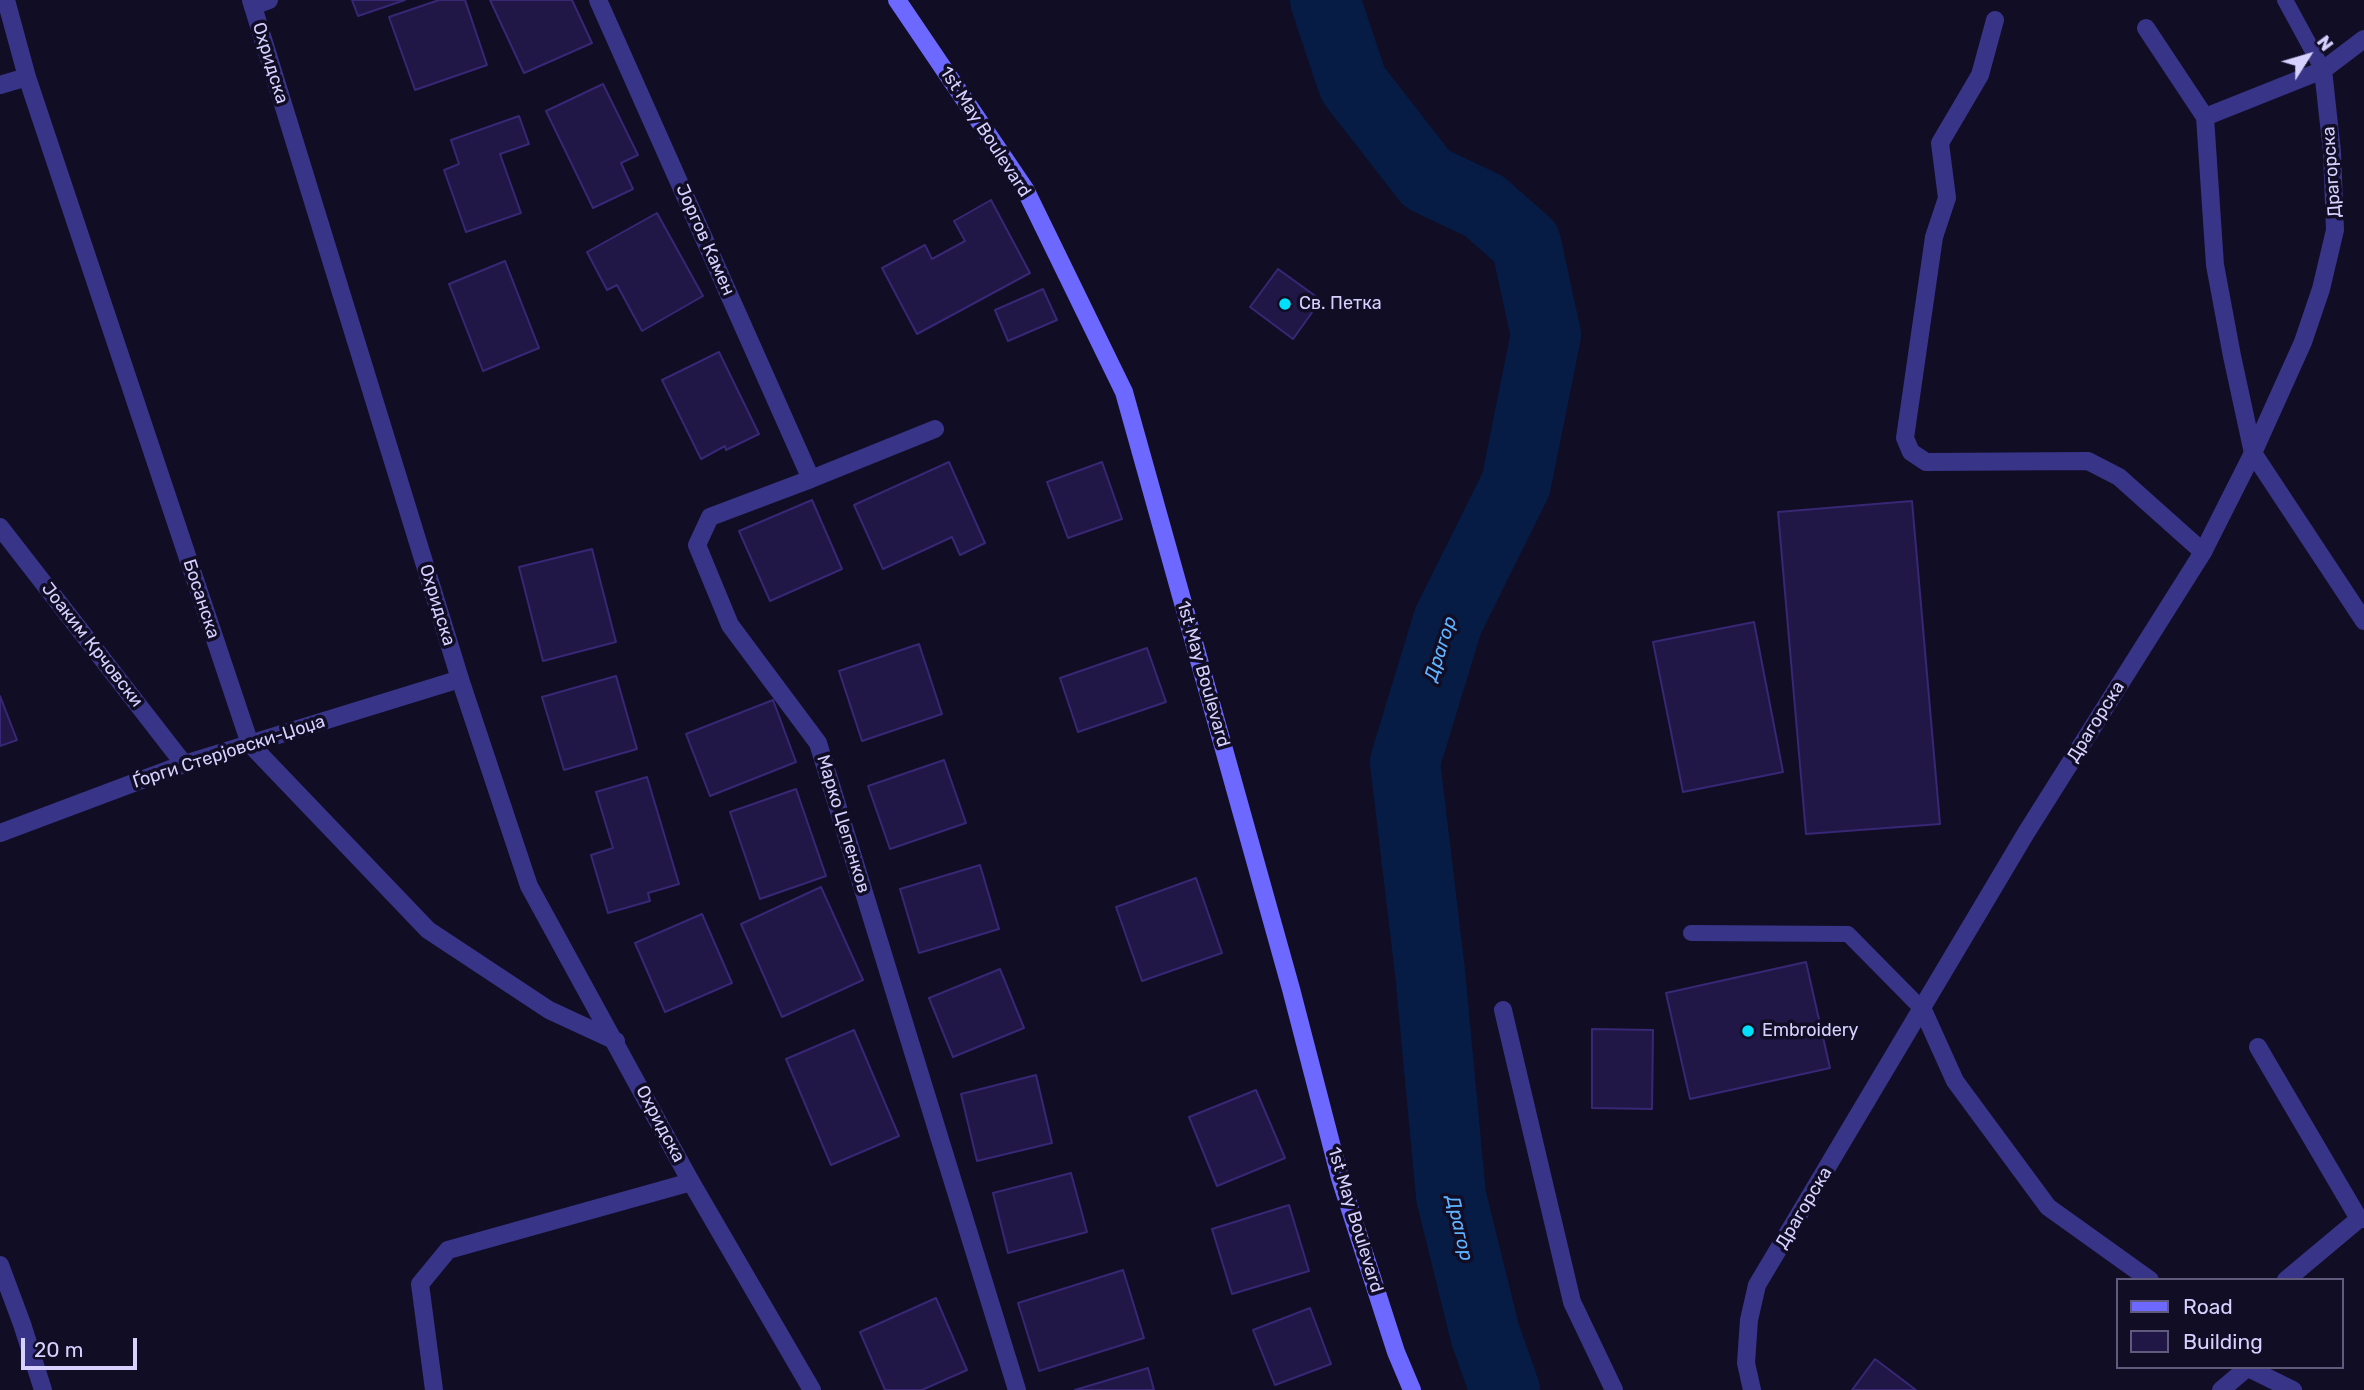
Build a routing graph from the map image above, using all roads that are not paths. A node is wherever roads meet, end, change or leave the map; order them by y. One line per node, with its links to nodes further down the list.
1 (6, 0): 10 (street, Босанска)
2 (598, 0): 15 (street, Јоргов Камен)
3 (897, 0): 39 (main road, 1st May Boulevard)
4 (2285, 0): 9 (lane)
5 (258, 2): 19 (street, Охридска)
6 (1995, 20): 17 (street)
7 (2146, 28): 12 (street)
8 (2364, 38): 9 (street)
9 (2323, 70): 12 (street); 14 (street, Драгорска)
10 (27, 77): 11 (street); 20 (street, Босанска)
11 (0, 85)
12 (2205, 117): 14 (street)
13 (935, 429): 15 (street, Марко Цепенков)
14 (2253, 453): 17 (street, Драгорска); 18 (street)
15 (811, 480): 38 (street, Марко Цепенков)
16 (0, 527): 21 (street, Јоаким Крчовски)
17 (2203, 552): 25 (street, Драгорска)
18 (2364, 621)
19 (460, 679): 20 (street, Ѓорги Стерјовски-Џоџа); 26 (street, Охридска)
20 (250, 744): 21 (street, Ѓорги Стерјовски-Џоџа); 26 (street, Босанска)
21 (184, 764): 22 (street, Ѓорги Стерјовски-Џоџа)
22 (0, 833)
23 (1691, 933): 25 (lane)
24 (1503, 1010): 40 (street)
25 (1923, 1010): 31 (street); 41 (street, Драгорска)
26 (616, 1041): 28 (street, Охридска)
27 (2258, 1047): 29 (street)
28 (691, 1182): 36 (street, Охридска); 37 (street, Охридска)
29 (2361, 1219): 32 (street)
30 (0, 1265): 35 (street)
31 (2147, 1278)
32 (2288, 1278)
33 (2245, 1369): 42 (street)
34 (2248, 1369): 43 (street)
35 (43, 1390)
36 (434, 1390)
37 (813, 1390)
38 (1017, 1390)
39 (1412, 1390)
40 (1614, 1390)
41 (1752, 1390)
42 (2221, 1390)
43 (2293, 1390)

